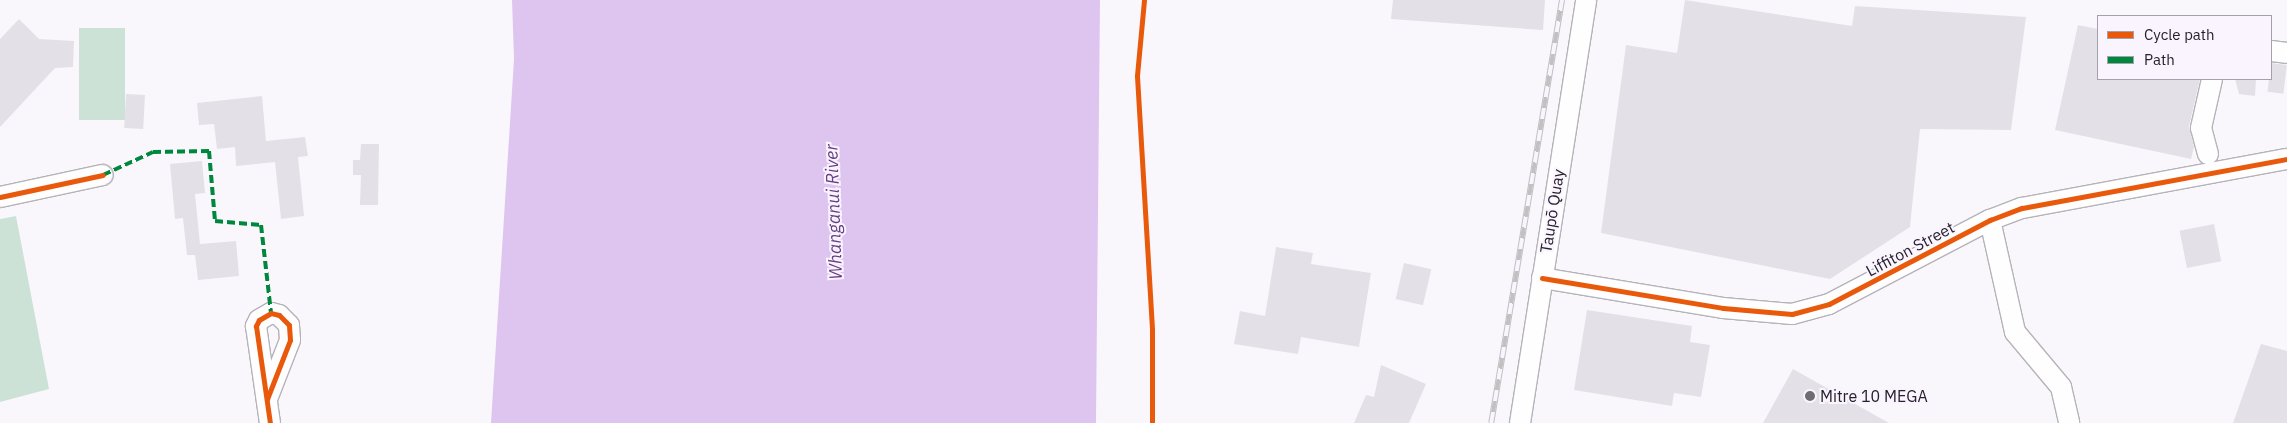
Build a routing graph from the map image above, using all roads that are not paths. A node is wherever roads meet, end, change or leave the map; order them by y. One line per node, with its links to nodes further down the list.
1 (1586, 0): 10 (street, Taupō Quay)
2 (2272, 51): 3 (street)
3 (2287, 53)
4 (2212, 80): 5 (street)
5 (2208, 154)
6 (2287, 159): 9 (street, Liffiton Street)
7 (103, 175): 8 (street)
8 (0, 197)
9 (1990, 220): 10 (street, Liffiton Street); 14 (street)
10 (1542, 278): 13 (street, Taupō Quay)
11 (268, 398): 12 (street)
12 (270, 423)
13 (1520, 423)
14 (2069, 423)

